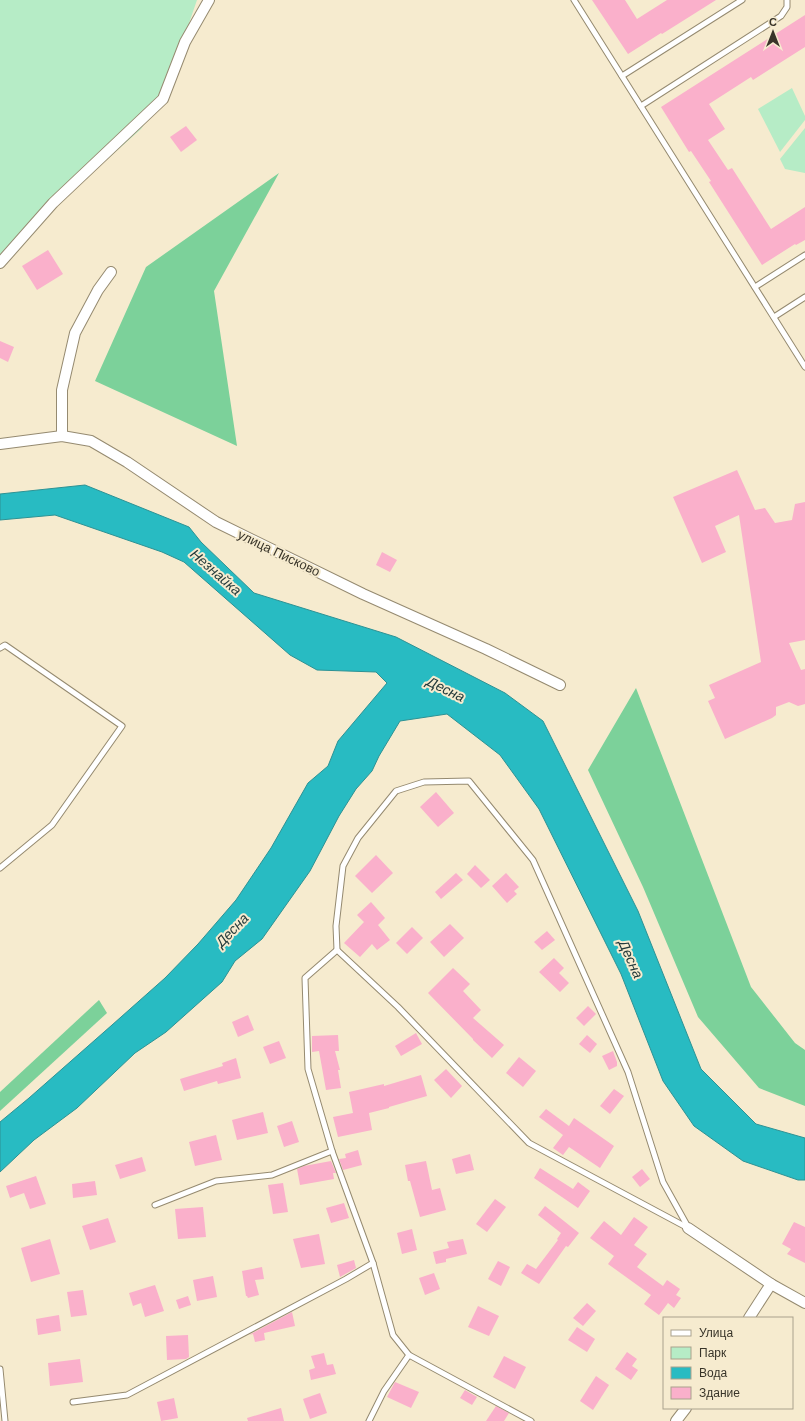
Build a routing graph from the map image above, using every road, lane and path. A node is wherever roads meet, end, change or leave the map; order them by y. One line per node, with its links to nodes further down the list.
1 (209, 0): 8 (street)
2 (574, 0): 5 (lane)
3 (742, 0): 5 (lane)
4 (787, 0): 6 (lane)
5 (622, 76): 6 (lane)
6 (641, 106): 10 (lane)
7 (805, 255): 10 (lane)
8 (0, 263)
9 (111, 272): 14 (street)
10 (755, 287): 12 (lane)
11 (805, 296): 12 (lane)
12 (774, 317): 13 (lane)
13 (805, 367)
14 (62, 436): 15 (street, улица Писково); 17 (street, улица Писково)
15 (0, 444)
16 (0, 648): 18 (lane)
17 (560, 685)
18 (0, 868)
19 (338, 950): 20 (lane); 22 (lane); 22 (lane)
20 (332, 1151): 21 (lane); 23 (lane)
21 (155, 1205)
22 (688, 1228): 24 (street)
23 (373, 1263): 27 (lane); 29 (lane)
24 (771, 1284): 25 (street); 26 (street)
25 (805, 1303)
26 (750, 1317)
27 (409, 1354): 32 (lane); 33 (lane)
28 (0, 1369): 31 (lane)
29 (72, 1402)
30 (685, 1409): 34 (street)
31 (5, 1421)
32 (369, 1421)
33 (532, 1421)
34 (676, 1421)

